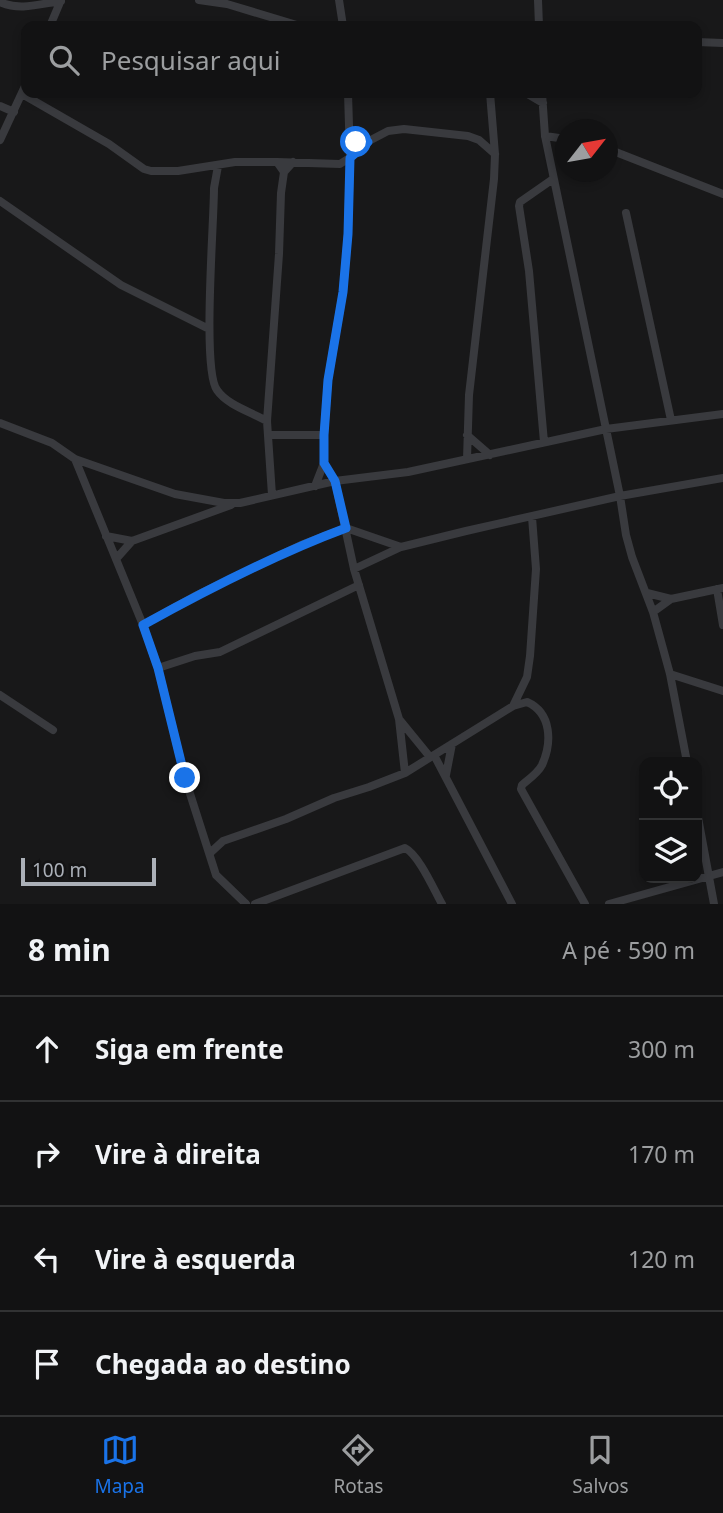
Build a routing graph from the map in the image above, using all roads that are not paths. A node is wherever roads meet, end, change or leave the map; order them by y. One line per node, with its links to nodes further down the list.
1 (199, 0): 7 (street)
2 (339, 0): 8 (street)
3 (538, 0): 9 (street)
4 (61, 1): 5 (street); 6 (street)
5 (0, 2)
6 (52, 21)
7 (284, 21)
8 (342, 21)
9 (539, 21)
10 (702, 42): 11 (street)
11 (723, 43)
12 (21, 96): 20 (street)
13 (29, 98): 31 (street)
14 (348, 98): 22 (street)
15 (490, 98): 26 (street)
16 (534, 98): 18 (street)
17 (542, 98): 18 (street)
18 (543, 103): 21 (street)
19 (0, 106): 20 (street)
20 (13, 112): 24 (street)
21 (545, 136): 23 (street); 33 (street)
22 (349, 138): 25 (street); 28 (street)
23 (555, 138)
24 (0, 140)
25 (368, 142): 26 (street); 28 (street)
26 (495, 153): 45 (street)
27 (618, 153): 34 (street)
28 (350, 158): 30 (street); 44 (street)
29 (277, 162): 30 (street); 31 (street); 32 (street)
30 (293, 162): 32 (street)
31 (218, 166): 37 (street)
32 (284, 172): 40 (street)
33 (553, 179): 42 (street); 46 (street)
34 (723, 194)
35 (0, 201): 37 (street)
36 (626, 213): 39 (street)
37 (209, 329): 40 (street)
38 (723, 414): 39 (street)
39 (671, 420): 42 (street)
40 (267, 421): 43 (street)
41 (0, 423): 48 (street)
42 (606, 429): 46 (street); 55 (street)
43 (268, 435): 44 (street); 54 (street)
44 (324, 435): 50 (street)
45 (467, 435): 47 (street); 49 (street)
46 (544, 442): 47 (street)
47 (490, 455): 49 (street)
48 (75, 459): 56 (street); 59 (street)
49 (467, 459): 52 (street)
50 (324, 463): 52 (street); 53 (street)
51 (723, 478): 55 (street)
52 (335, 481): 53 (street); 58 (street)
53 (315, 486): 54 (street)
54 (272, 495): 56 (street)
55 (620, 496): 57 (street); 66 (street)
56 (240, 503): 60 (street)
57 (532, 517): 61 (street); 75 (street)
58 (346, 528): 61 (street); 63 (street); 69 (street)
59 (106, 536): 60 (street); 62 (street)
60 (132, 541): 62 (street)
61 (401, 547): 63 (street)
62 (116, 559): 69 (street)
63 (355, 569): 64 (street)
64 (359, 585): 71 (street); 76 (street)
65 (720, 589): 67 (street); 70 (street)
66 (647, 593): 67 (street); 68 (street)
67 (671, 599): 68 (street)
68 (653, 612): 72 (street)
69 (143, 625): 71 (street)
70 (723, 625)
71 (158, 668): 84 (street)
72 (670, 674): 73 (street); 80 (street)
73 (723, 691)
74 (0, 695): 77 (street)
75 (513, 706): 78 (street); 93 (street)
76 (399, 719): 79 (street); 81 (street)
77 (53, 730)
78 (452, 744): 79 (street); 82 (street)
79 (432, 756): 81 (street); 82 (street)
80 (686, 757)
81 (405, 773): 85 (street)
82 (446, 775): 92 (street)
83 (698, 820): 88 (street)
84 (205, 836): 85 (street); 86 (street)
85 (223, 841): 86 (street)
86 (210, 853): 89 (street)
87 (723, 872): 88 (street)
88 (709, 876): 94 (street); 95 (street)
89 (246, 904)
90 (255, 904): 91 (street)
91 (442, 904)
92 (512, 904)
93 (585, 904)
94 (609, 904)
95 (714, 904)

